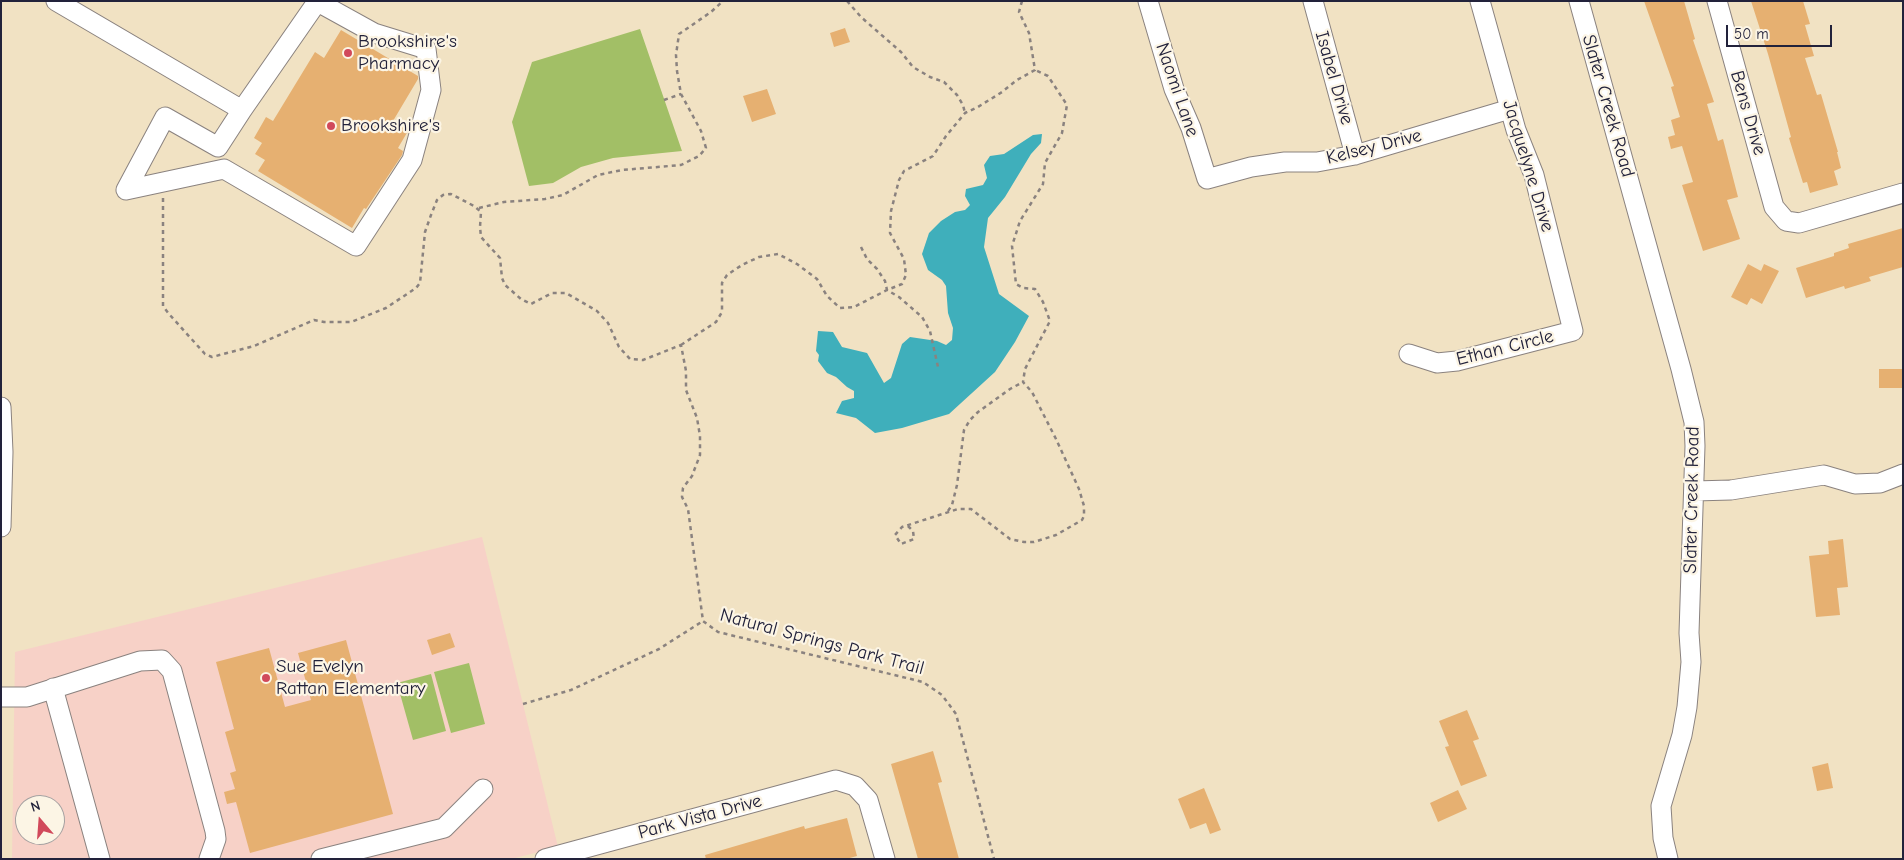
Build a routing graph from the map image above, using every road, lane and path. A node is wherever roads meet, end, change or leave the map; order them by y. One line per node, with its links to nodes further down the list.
1 (56, 1): 15 (street)
2 (723, 1): 12 (path)
3 (848, 1): 16 (path)
4 (1022, 1): 11 (path)
5 (1148, 1): 20 (street, Naomi Lane)
6 (1313, 1): 18 (street, Isabel Drive)
7 (1480, 1): 14 (street, Jacquelyne Drive)
8 (1579, 1): 33 (street, Slater Creek Road)
9 (1717, 1): 22 (street, Bens Drive)
10 (316, 2): 15 (street); 19 (street)
11 (1035, 70): 16 (path); 30 (path)
12 (681, 94): 13 (path); 23 (path)
13 (664, 100)
14 (1510, 109): 18 (street, Kelsey Drive); 26 (street, Jacquelyne Drive)
15 (242, 110): 17 (street)
16 (965, 113): 25 (path)
17 (218, 146): 19 (street); 21 (street)
18 (1355, 155): 20 (street, Kelsey Drive)
19 (224, 169): 21 (street)
20 (1207, 179)
21 (162, 182): 23 (path)
22 (1903, 194)
23 (477, 209): 27 (path)
24 (861, 247): 25 (path)
25 (887, 290): 27 (path); 29 (path)
26 (1573, 331): 28 (street, Ethan Circle)
27 (681, 345): 37 (path, Natural Springs Park Trail)
28 (1409, 354)
29 (938, 366)
30 (1023, 382): 34 (path); 34 (path)
31 (1, 406): 36 (street)
32 (1903, 474): 33 (street)
33 (1694, 491): 48 (street, Slater Creek Road)
34 (948, 511): 35 (path)
35 (908, 526): 35 (path)
36 (1, 527)
37 (704, 622): 40 (path); 47 (path, Natural Springs Park Trail)
38 (53, 688): 39 (street); 42 (street); 43 (street)
39 (1, 697)
40 (523, 704)
41 (483, 789): 44 (street)
42 (100, 859)
43 (209, 859)
44 (321, 859)
45 (545, 859): 46 (street, Park Vista Drive)
46 (885, 859)
47 (994, 859)
48 (1668, 859)

